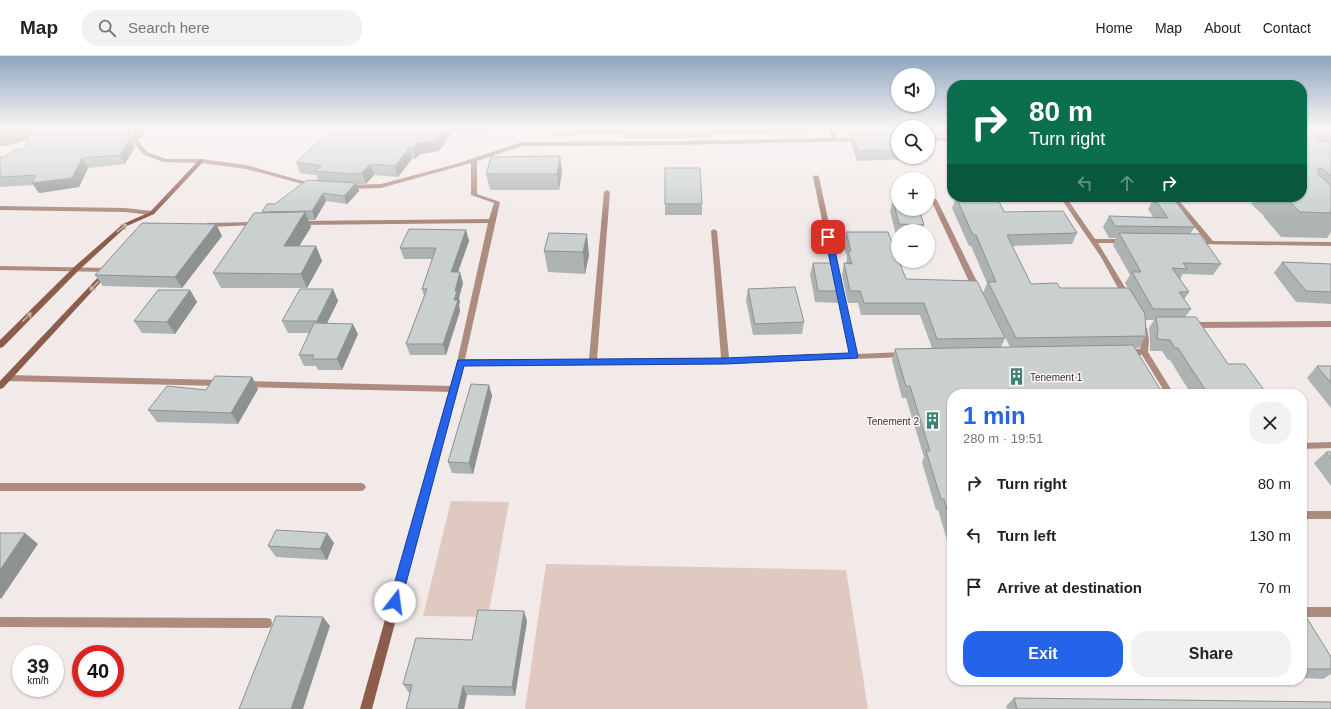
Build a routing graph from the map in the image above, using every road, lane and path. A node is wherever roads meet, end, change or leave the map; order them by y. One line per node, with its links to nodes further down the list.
1 (156, 157): 4 (street)
2 (482, 157): 3 (street)
3 (474, 160): 7 (street); 14 (street)
4 (202, 161): 6 (street); 13 (street)
5 (816, 177): 35 (street)
6 (320, 185)
7 (338, 186)
8 (607, 192): 38 (street)
9 (935, 202): 26 (street)
10 (1066, 202): 19 (street)
11 (1177, 202): 22 (street)
12 (0, 208): 13 (street)
13 (152, 216): 25 (street, one-way to 13)
14 (492, 221): 16 (street); 37 (street)
15 (262, 224): 17 (street)
16 (294, 224)
17 (198, 225)
18 (714, 230): 36 (street)
19 (1092, 241): 20 (street); 27 (street)
20 (1132, 242)
21 (1187, 243): 22 (street)
22 (1211, 243): 23 (street)
23 (1331, 244)
24 (0, 268): 25 (street)
25 (76, 269): 31 (street, one-way to 25); 39 (street, one-way to 39)
26 (981, 298)
27 (1132, 305)
28 (1144, 323): 33 (street)
29 (1331, 324): 30 (street)
30 (1182, 325)
31 (0, 345)
32 (1121, 352): 33 (street)
33 (1144, 352): 42 (street)
34 (915, 355): 35 (street)
35 (854, 356): 36 (street)
36 (725, 361): 38 (street)
37 (461, 362): 38 (street); 41 (street)
38 (593, 362)
39 (7, 378): 40 (street); 41 (street)
40 (0, 386)
41 (454, 389): 53 (street)
42 (1167, 389)
43 (1331, 445): 44 (street)
44 (1307, 446)
45 (0, 486): 46 (street)
46 (361, 487)
47 (1307, 515): 48 (street)
48 (1331, 515)
49 (1307, 612): 50 (street)
50 (1331, 612)
51 (0, 622): 52 (street)
52 (266, 623)
53 (366, 709)

